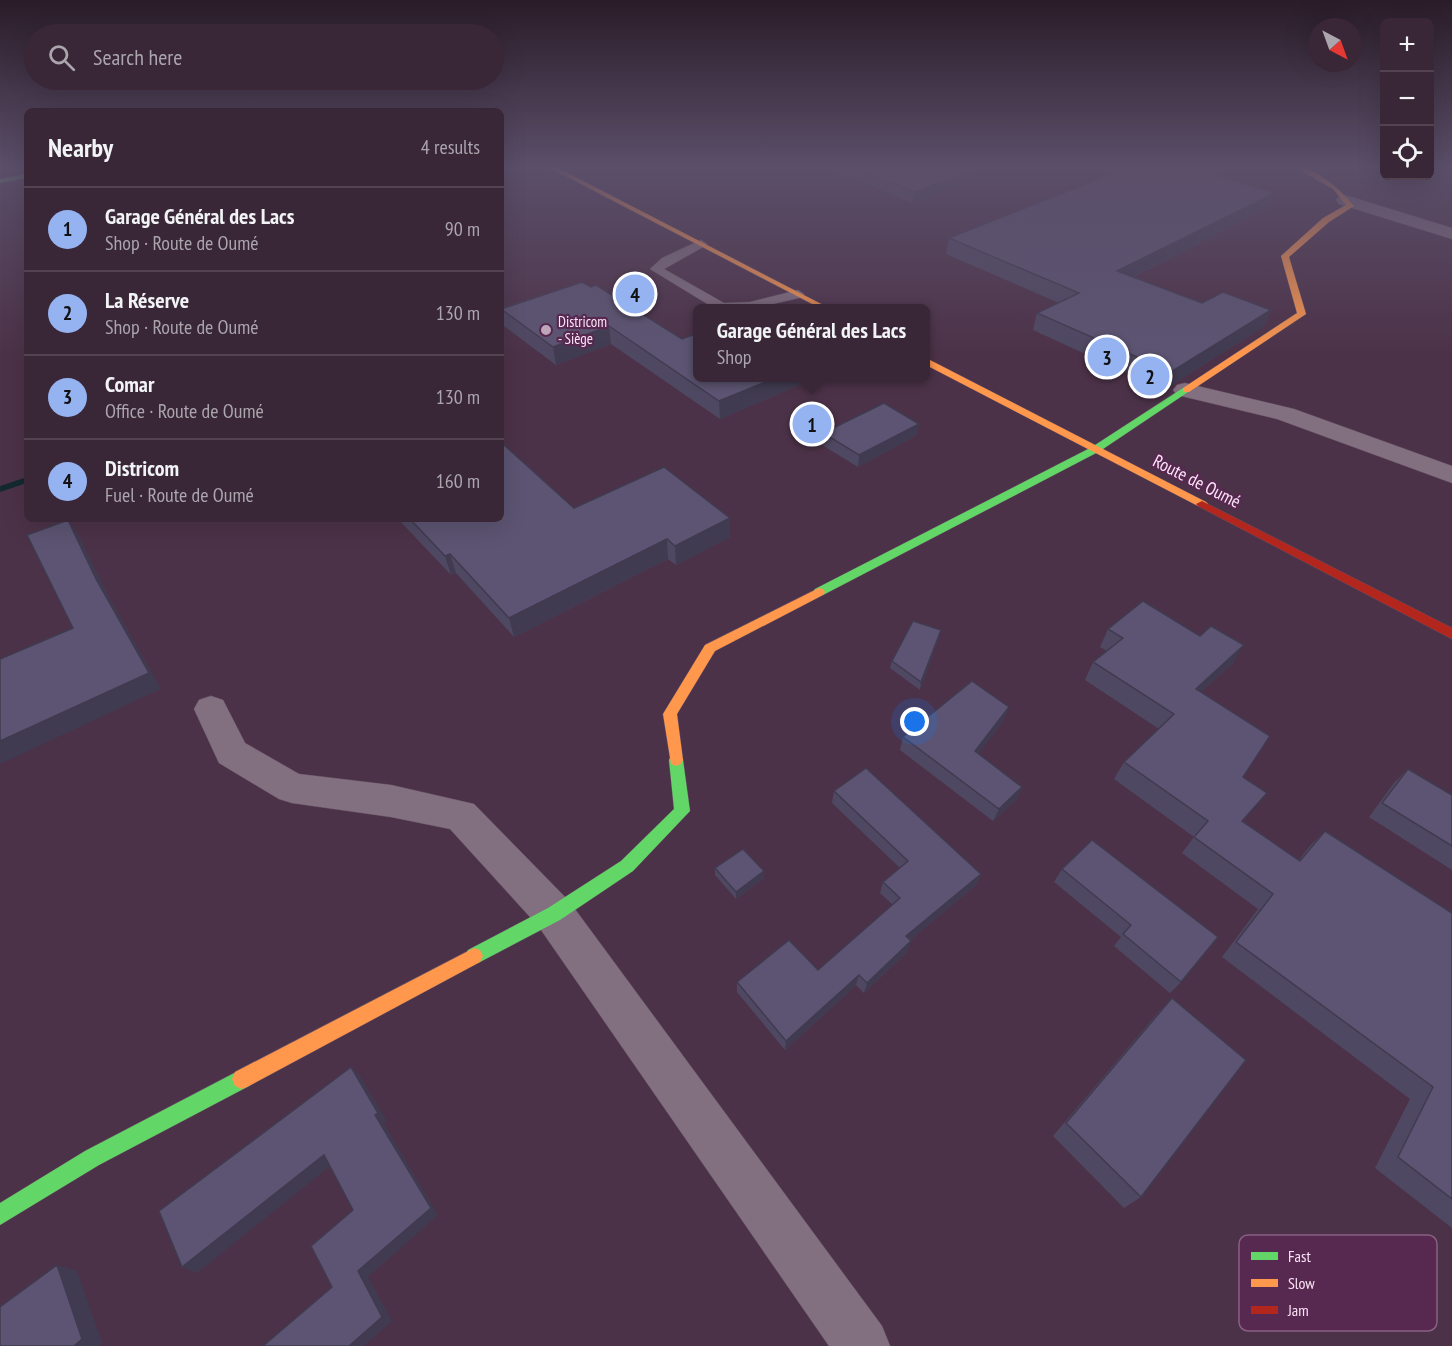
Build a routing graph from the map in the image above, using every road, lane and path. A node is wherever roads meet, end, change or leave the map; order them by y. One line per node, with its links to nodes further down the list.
1 (673, 230): 3 (street)
2 (1315, 230): 9 (street)
3 (701, 244): 4 (street); 5 (lane)
4 (798, 294): 6 (lane); 7 (street)
5 (716, 304)
6 (758, 304)
7 (816, 304)
8 (930, 363): 10 (street, Route de Oumé)
9 (1185, 390): 10 (street); 11 (street)
10 (1096, 449): 12 (street, Route de Oumé); 14 (street)
11 (1452, 475)
12 (1452, 634)
13 (211, 709): 14 (street)
14 (554, 914): 15 (street); 16 (street)
15 (0, 1215)
16 (862, 1346)

